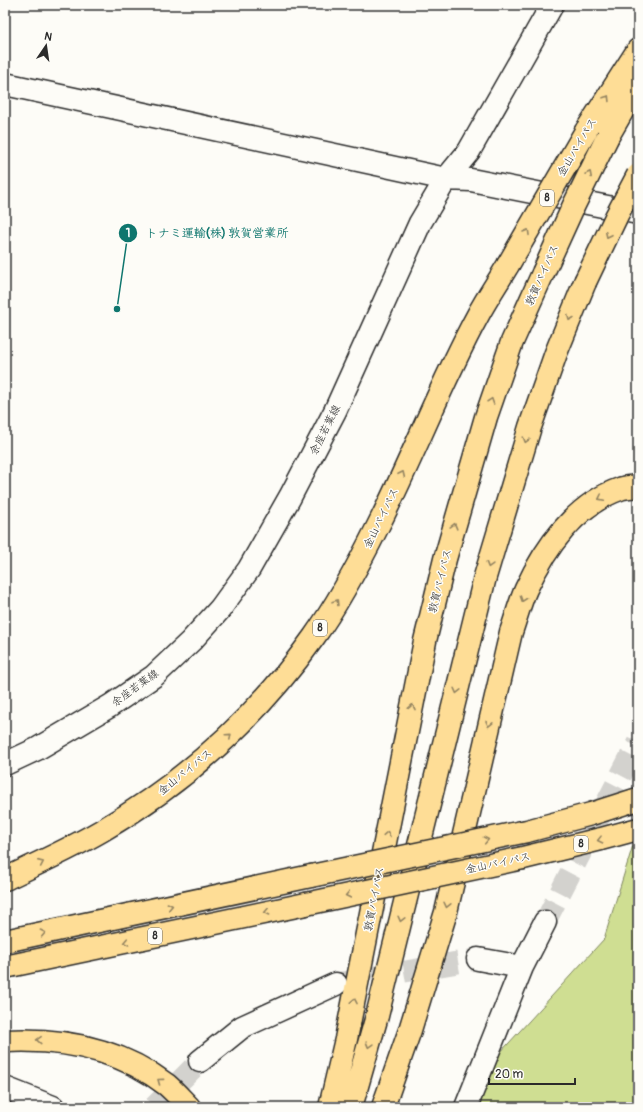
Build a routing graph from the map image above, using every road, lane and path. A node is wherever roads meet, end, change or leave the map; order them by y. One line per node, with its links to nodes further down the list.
1 (552, 5): 6 (street, 余座若葉線)
2 (638, 50): 12 (highway, 金山バイパス / 8, one-way to 2, bridge)
3 (5, 84): 6 (street)
4 (638, 84): 24 (highway, 敦賀バイパス, one-way to 4, bridge)
5 (638, 175): 25 (highway, one-way to 25, bridge)
6 (446, 180): 7 (street); 9 (street, 余座若葉線)
7 (638, 214)
8 (638, 486): 26 (highway, one-way to 26)
9 (5, 764)
10 (638, 799): 14 (highway, one-way to 10, bridge)
11 (638, 829): 16 (highway, 金山バイパス / 8, one-way to 16, bridge)
12 (5, 879)
13 (545, 922): 17 (street)
14 (5, 941)
15 (478, 959): 17 (street)
16 (5, 967)
17 (522, 967): 27 (street)
18 (336, 984): 20 (street)
19 (5, 1041): 23 (highway, one-way to 19)
20 (200, 1061)
21 (5, 1088): 22 (street)
22 (53, 1107)
23 (189, 1107)
24 (330, 1107)
25 (351, 1107)
26 (383, 1107)
27 (466, 1107)

